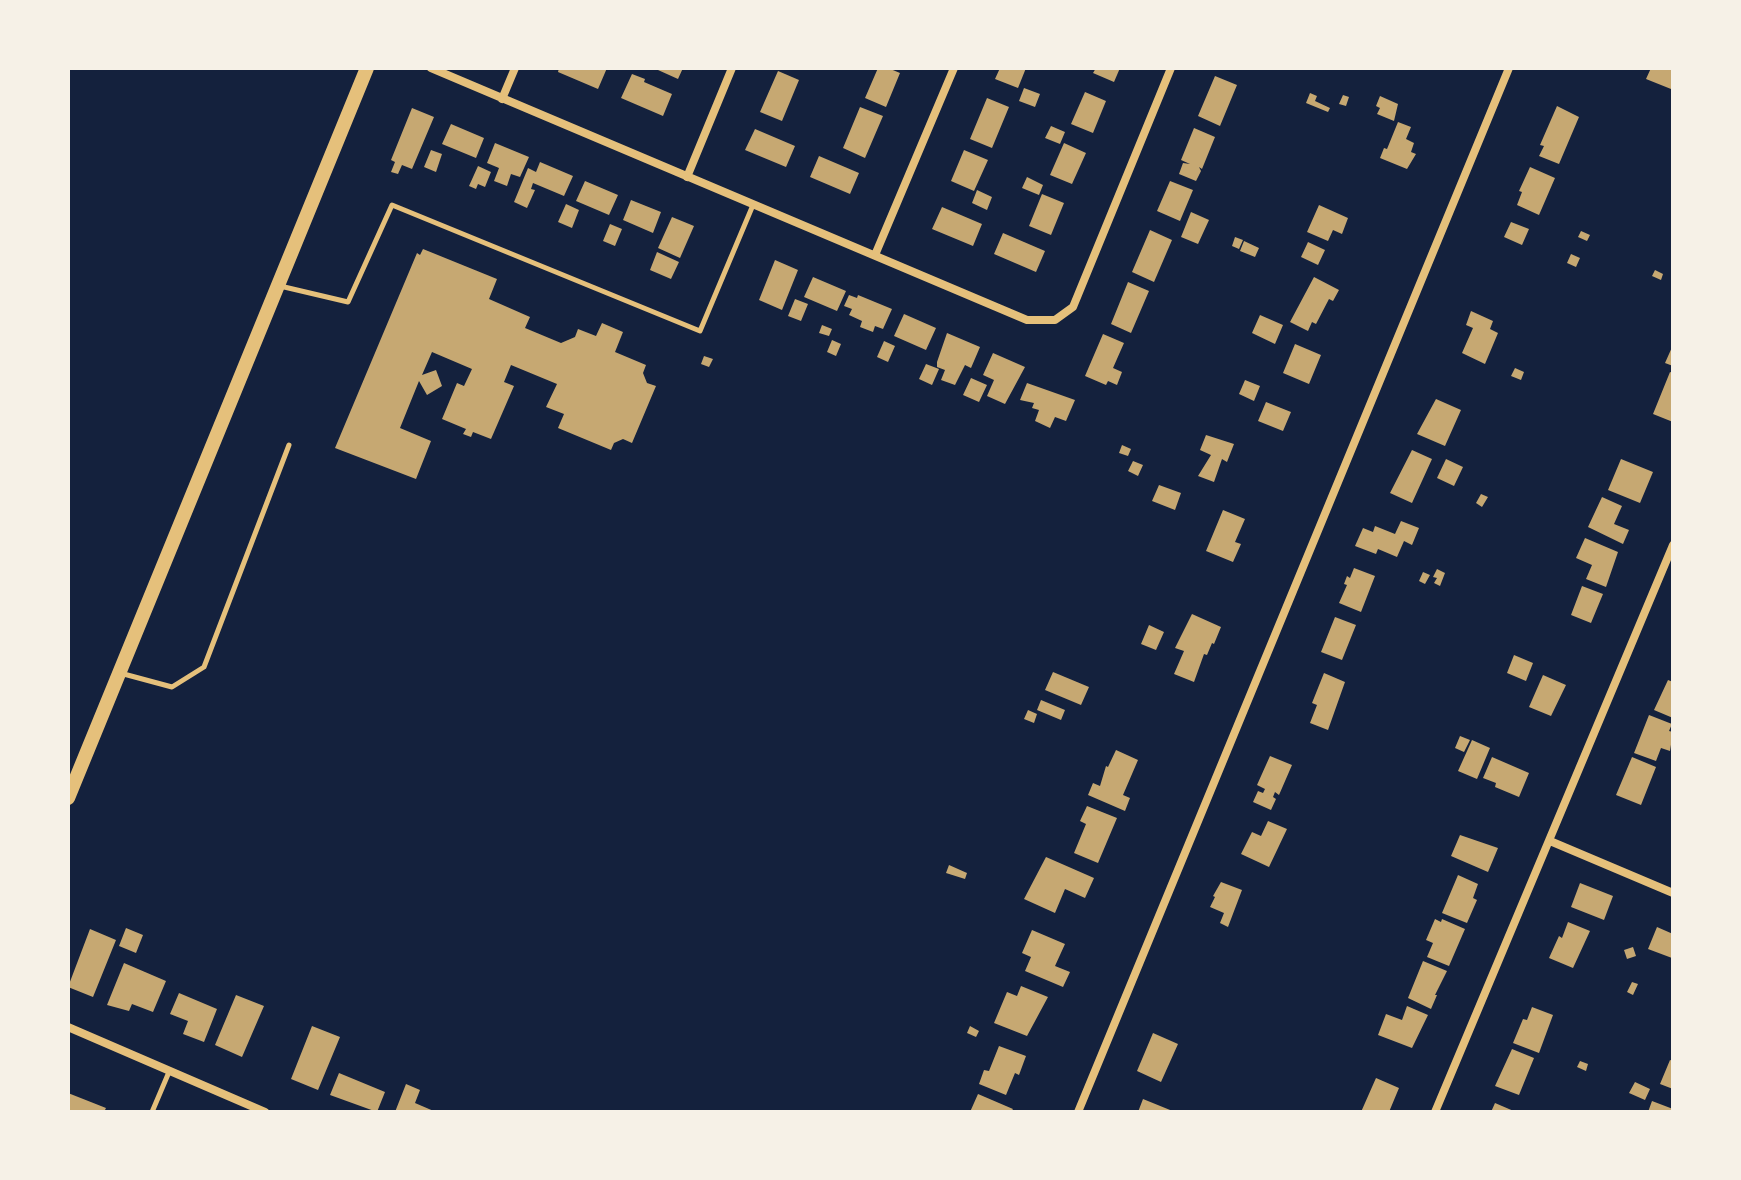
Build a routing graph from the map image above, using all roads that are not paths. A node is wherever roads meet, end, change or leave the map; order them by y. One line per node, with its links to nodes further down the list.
1 (367, 68): 12 (main road)
2 (431, 68): 8 (street)
3 (515, 68): 8 (street)
4 (732, 68): 9 (street)
5 (954, 68): 11 (street)
6 (1171, 68): 11 (street)
7 (1509, 68): 23 (street)
8 (502, 99): 9 (street)
9 (687, 177): 10 (street)
10 (753, 204): 11 (street); 12 (lane)
11 (875, 255)
12 (278, 285): 15 (main road)
13 (289, 445): 15 (lane)
14 (1673, 545): 17 (street)
15 (119, 673): 16 (main road)
16 (68, 798)
17 (1550, 841): 18 (street); 24 (street)
18 (1673, 893)
19 (68, 1027): 20 (street)
20 (170, 1071): 21 (lane); 22 (street)
21 (152, 1112)
22 (265, 1112)
23 (1078, 1112)
24 (1435, 1112)

